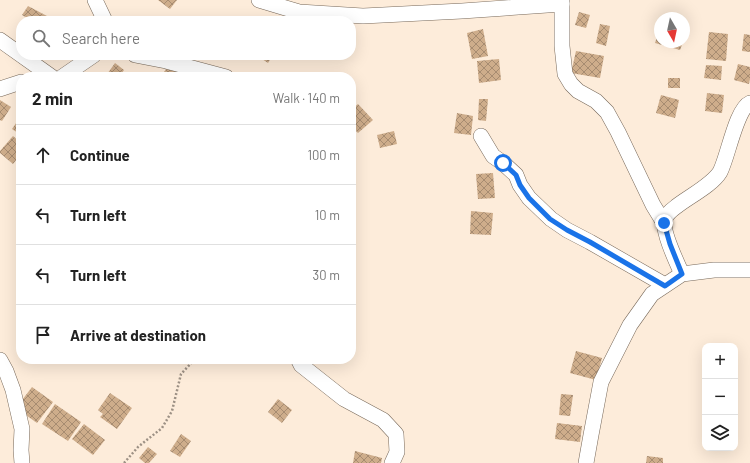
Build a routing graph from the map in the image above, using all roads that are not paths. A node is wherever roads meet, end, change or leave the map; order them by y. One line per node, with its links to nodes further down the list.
1 (95, 0): 4 (street)
2 (259, 0): 3 (street)
3 (562, 2): 17 (street)
4 (102, 16)
5 (0, 40): 6 (street)
6 (16, 53)
7 (24, 60): 10 (street)
8 (87, 60): 11 (street)
9 (161, 60): 12 (street)
10 (39, 72)
11 (69, 72)
12 (207, 72)
13 (16, 84): 14 (street)
14 (0, 89)
15 (750, 103): 17 (street)
16 (481, 136): 20 (street)
17 (664, 223): 19 (street)
18 (750, 270): 19 (street)
19 (682, 274): 20 (street)
20 (665, 286): 25 (street)
21 (0, 360): 23 (street)
22 (301, 364): 24 (street)
23 (22, 463)
24 (392, 463)
25 (586, 463)

